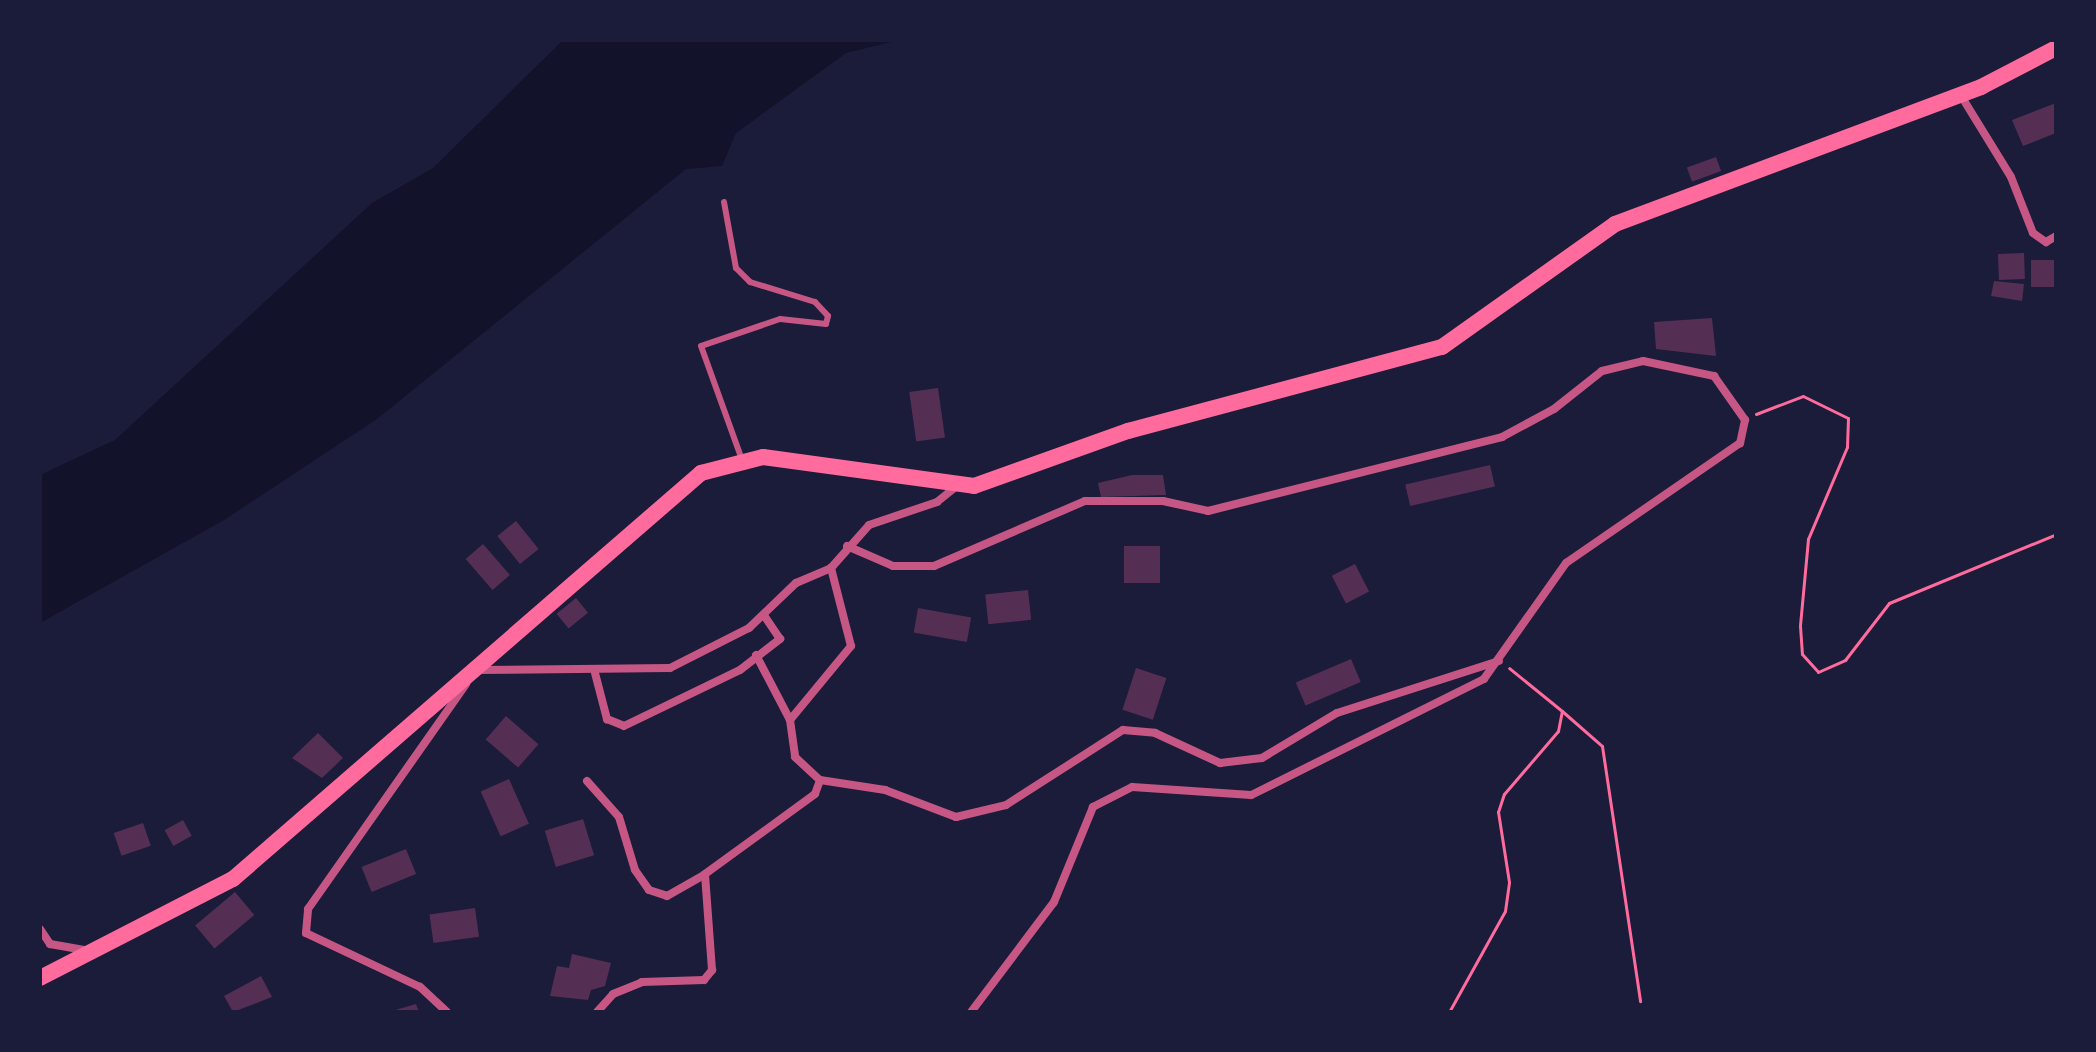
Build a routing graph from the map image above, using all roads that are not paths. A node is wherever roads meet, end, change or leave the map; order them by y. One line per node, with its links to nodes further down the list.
1 (2056, 48): 2 (main road)
2 (1960, 94): 4 (street); 6 (main road)
3 (724, 202): 5 (lane)
4 (2056, 236)
5 (742, 460): 6 (main road); 12 (main road)
6 (957, 486): 7 (street)
7 (847, 546): 8 (street); 11 (street)
8 (831, 568): 9 (street); 14 (street)
9 (764, 615): 10 (street); 13 (street)
10 (756, 655): 13 (street); 14 (street)
11 (1499, 661): 15 (street); 23 (street)
12 (477, 669): 13 (street); 19 (main road); 21 (street)
13 (595, 673)
14 (790, 720): 15 (street)
15 (820, 780): 17 (street)
16 (587, 781): 17 (street)
17 (705, 874): 22 (street)
18 (40, 929): 19 (street)
19 (97, 952): 20 (main road)
20 (40, 978)
21 (447, 1012)
22 (597, 1012)
23 (971, 1012)

